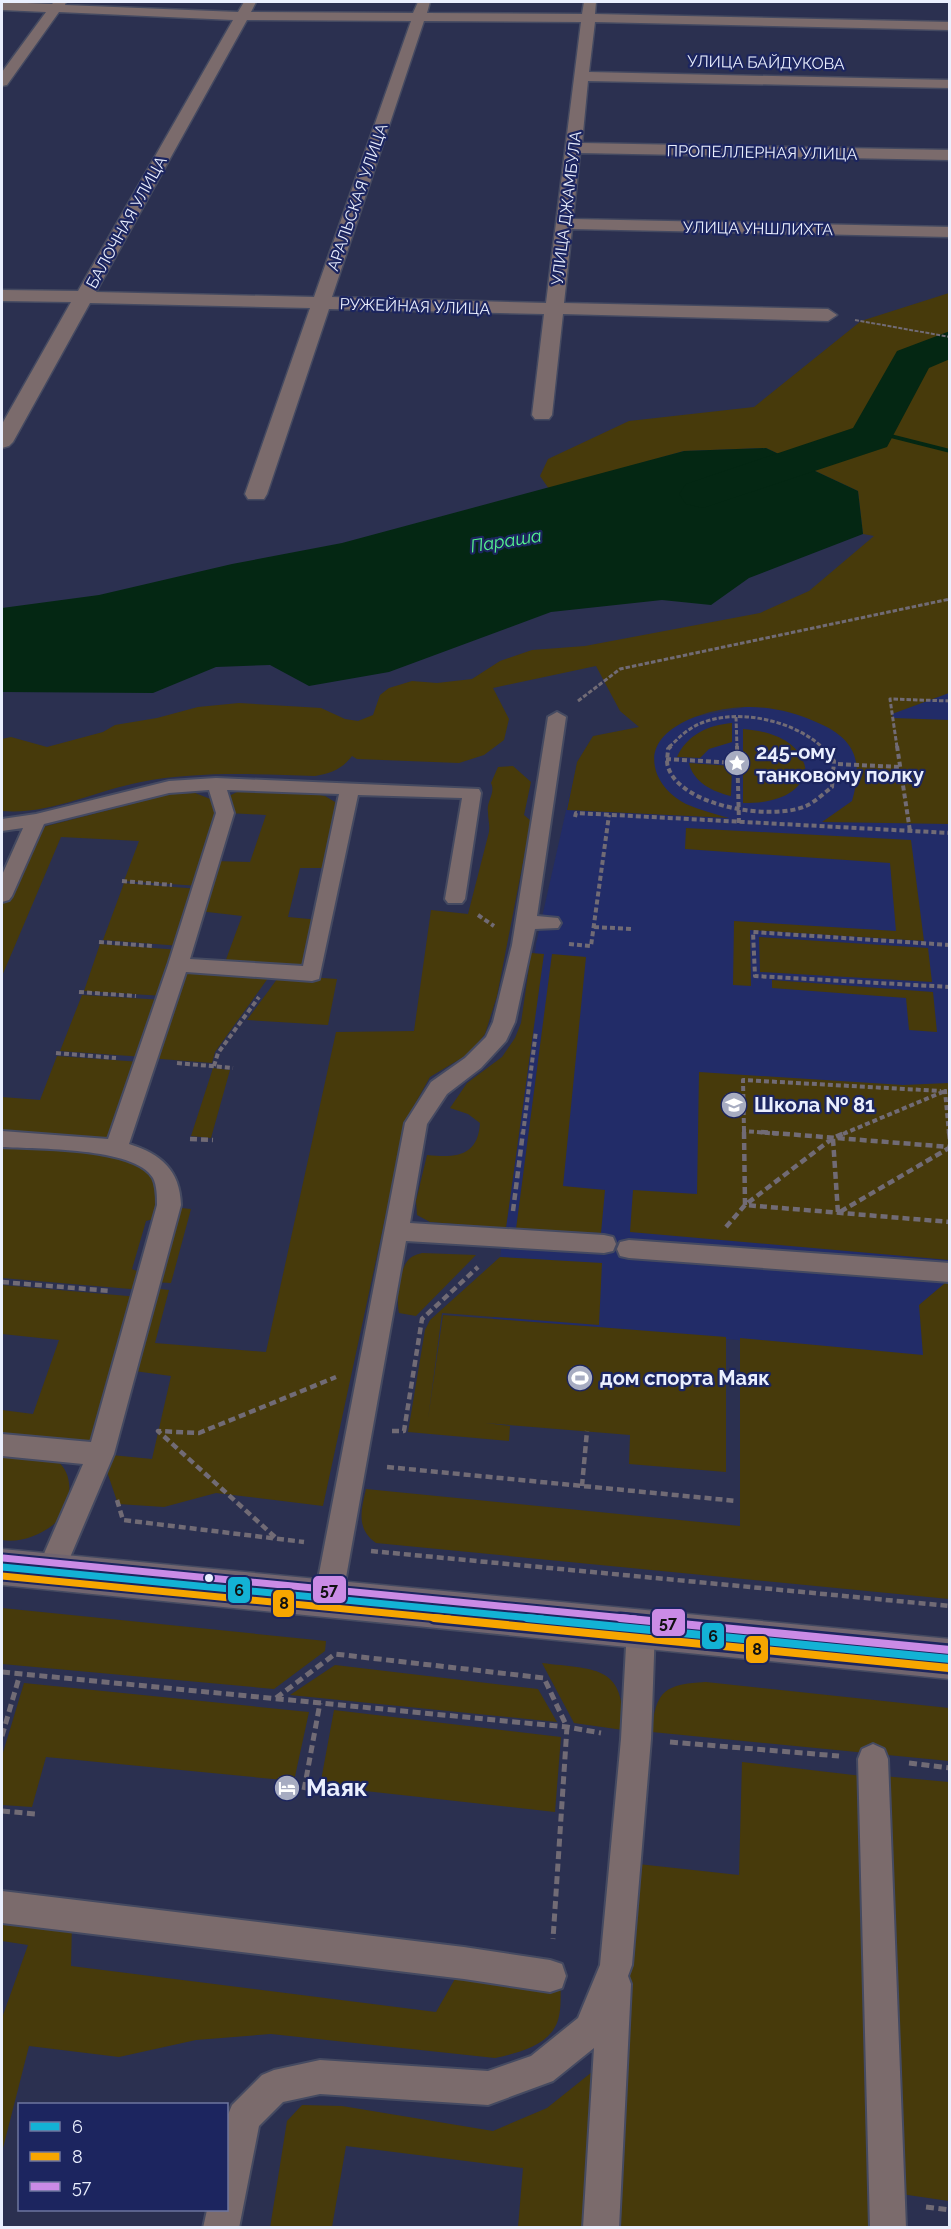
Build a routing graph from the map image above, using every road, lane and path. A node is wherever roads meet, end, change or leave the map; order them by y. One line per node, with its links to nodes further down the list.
1 (57, 5): 2 (street); 3 (street); 8 (street)
2 (2, 6)
3 (246, 9): 4 (street); 15 (street, БАЛОЧНАЯ УЛИЦА)
4 (421, 10): 5 (street); 16 (street, АРАЛЬСКАЯ УЛИЦА)
5 (589, 10): 6 (street); 7 (street, УЛИЦА ДЖАМБУЛА)
6 (950, 26)
7 (581, 76): 9 (street, УЛИЦА БАЙДУКОВА); 10 (street, УЛИЦА ДЖАМБУЛА)
8 (2, 82)
9 (950, 84)
10 (574, 148): 11 (street, ПРОПЕЛЛЕРНАЯ УЛИЦА); 12 (street, УЛИЦА ДЖАМБУЛА)
11 (950, 155)
12 (566, 224): 13 (street, УЛИЦА УНШЛИХТА); 17 (street, УЛИЦА ДЖАМБУЛА)
13 (950, 232)
14 (2, 295): 15 (street, РУЖЕЙНАЯ УЛИЦА)
15 (83, 298): 16 (street, РУЖЕЙНАЯ УЛИЦА); 21 (street, БАЛОЧНАЯ УЛИЦА)
16 (321, 303): 17 (street, РУЖЕЙНАЯ УЛИЦА); 22 (street, АРАЛЬСКАЯ УЛИЦА)
17 (554, 310): 18 (street, РУЖЕЙНАЯ УЛИЦА); 20 (street, УЛИЦА ДЖАМБУЛА)
18 (828, 315): 19 (path)
19 (950, 337)
20 (542, 415)
21 (2, 442)
22 (256, 494)
23 (950, 599): 25 (path)
24 (950, 701): 30 (path)
25 (557, 717): 45 (lane)
26 (736, 717): 27 (path); 28 (path); 33 (path)
27 (666, 759): 28 (path); 33 (path)
28 (737, 762): 33 (path)
29 (838, 764): 30 (path)
30 (900, 768): 39 (path)
31 (216, 784): 32 (lane); 35 (lane); 42 (lane)
32 (350, 788): 44 (lane); 53 (lane)
33 (736, 811): 36 (path)
34 (609, 815): 36 (path); 37 (path); 47 (path)
35 (36, 820): 38 (lane); 43 (lane)
36 (739, 823): 39 (path)
37 (573, 824)
38 (2, 825)
39 (910, 831): 40 (path)
40 (950, 833)
41 (122, 882): 42 (path)
42 (202, 888): 52 (lane)
43 (2, 896)
44 (455, 899): 50 (path)
45 (526, 922): 46 (lane); 50 (lane)
46 (551, 923): 47 (path)
47 (594, 927): 48 (path)
48 (633, 928)
49 (99, 942): 52 (path)
50 (522, 945): 71 (lane)
51 (950, 945): 54 (path)
52 (181, 957): 53 (lane); 56 (lane)
53 (278, 972): 58 (path)
54 (950, 987)
55 (80, 992): 56 (path)
56 (167, 998): 67 (lane)
57 (536, 1026): 72 (path)
58 (233, 1068)
59 (947, 1091): 60 (path); 61 (path); 65 (path)
60 (744, 1131): 61 (path); 68 (path)
61 (833, 1138): 66 (path); 68 (path); 69 (path)
62 (2, 1139): 67 (lane)
63 (190, 1139): 64 (path)
64 (213, 1140)
65 (950, 1140)
66 (950, 1147): 69 (path)
67 (116, 1148): 78 (lane)
68 (745, 1205): 69 (path); 75 (path)
69 (838, 1213): 70 (path)
70 (950, 1222)
71 (396, 1231): 72 (lane); 79 (lane)
72 (509, 1238): 73 (lane); 83 (path)
73 (604, 1245)
74 (629, 1248): 75 (lane)
75 (702, 1254): 76 (lane)
76 (950, 1273)
77 (2, 1282): 78 (path)
78 (145, 1294): 82 (lane)
79 (372, 1362): 83 (lane); 86 (path)
80 (587, 1431): 84 (path)
81 (2, 1445): 82 (lane)
82 (101, 1454): 86 (path); 89 (lane)
83 (359, 1465): 84 (path); 87 (lane)
84 (582, 1486): 85 (path)
85 (737, 1501)
86 (277, 1539): 87 (path)
87 (338, 1546): 90 (lane); 91 (path)
88 (2, 1567): 89 (main road)
89 (50, 1572): 90 (main road)
90 (328, 1600): 92 (main road)
91 (950, 1606)
92 (641, 1628): 93 (main road); 100 (lane)
93 (950, 1659)
94 (2, 1672): 95 (path)
95 (20, 1674): 96 (path); 99 (path)
96 (276, 1698): 97 (path); 98 (path)
97 (320, 1703): 98 (path); 103 (path)
98 (567, 1727): 100 (path); 108 (path)
99 (2, 1736)
100 (636, 1739): 101 (path); 107 (lane)
101 (873, 1759): 102 (path); 113 (lane)
102 (950, 1767)
103 (304, 1790)
104 (2, 1811): 105 (path)
105 (36, 1814)
106 (2, 1907): 108 (lane)
107 (616, 1965): 109 (lane); 112 (lane)
108 (550, 1976)
109 (228, 2192)
110 (225, 2211): 111 (lane)
111 (222, 2228)
112 (601, 2228)
113 (888, 2228)

